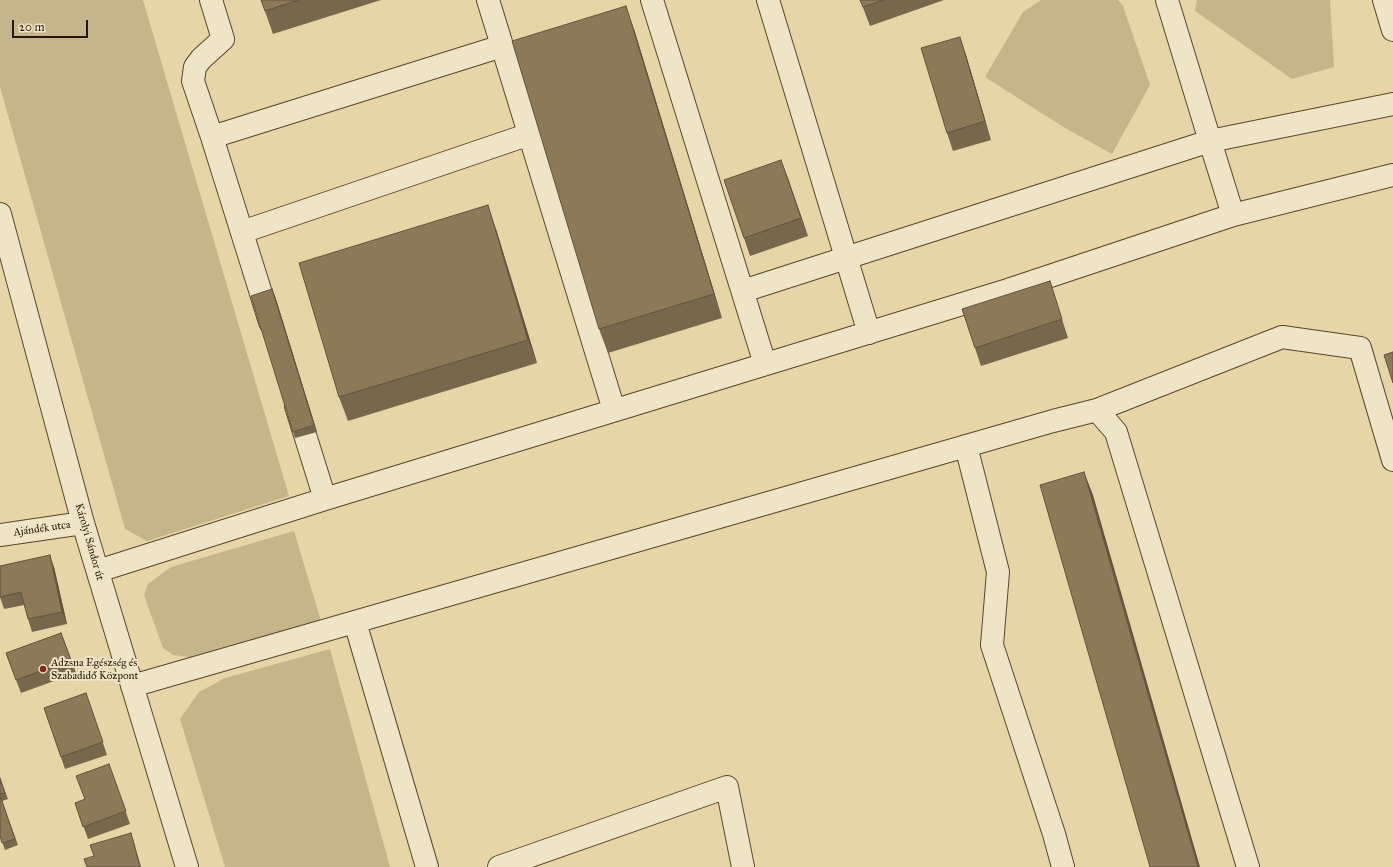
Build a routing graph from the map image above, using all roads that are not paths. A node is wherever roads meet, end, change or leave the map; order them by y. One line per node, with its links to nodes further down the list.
1 (211, 0): 11 (street)
2 (488, 0): 8 (street)
3 (652, 0): 19 (street)
4 (768, 0): 17 (street)
5 (1167, 0): 12 (street)
6 (1384, 0): 7 (street)
7 (1393, 30)
8 (502, 46): 10 (street); 11 (street)
9 (1393, 104): 12 (street)
10 (530, 134): 16 (street); 24 (street)
11 (212, 137): 16 (street)
12 (1210, 141): 15 (street); 17 (street)
13 (1393, 175): 15 (street)
14 (0, 214): 18 (street, Károlyi Sándor út)
15 (1234, 215): 20 (street)
16 (242, 232): 21 (street)
17 (846, 258): 19 (street); 20 (street)
18 (7, 268): 29 (street, Károlyi Sándor út)
19 (743, 291): 22 (street)
20 (869, 332): 22 (street)
21 (275, 339)
22 (765, 364): 24 (street)
23 (289, 384): 28 (street)
24 (614, 410): 28 (street)
25 (1097, 410): 26 (street); 27 (street); 39 (street)
26 (966, 446): 32 (street); 38 (street)
27 (1393, 460)
28 (325, 499): 31 (street)
29 (83, 523): 30 (street, Ajándék utca); 31 (street, Károlyi Sándor út)
30 (0, 535)
31 (98, 571): 33 (street, Károlyi Sándor út)
32 (355, 622): 33 (street); 36 (street)
33 (132, 686): 35 (street, Károlyi Sándor út)
34 (508, 866): 37 (street)
35 (187, 867)
36 (427, 867)
37 (743, 867)
38 (1063, 867)
39 (1248, 867)

